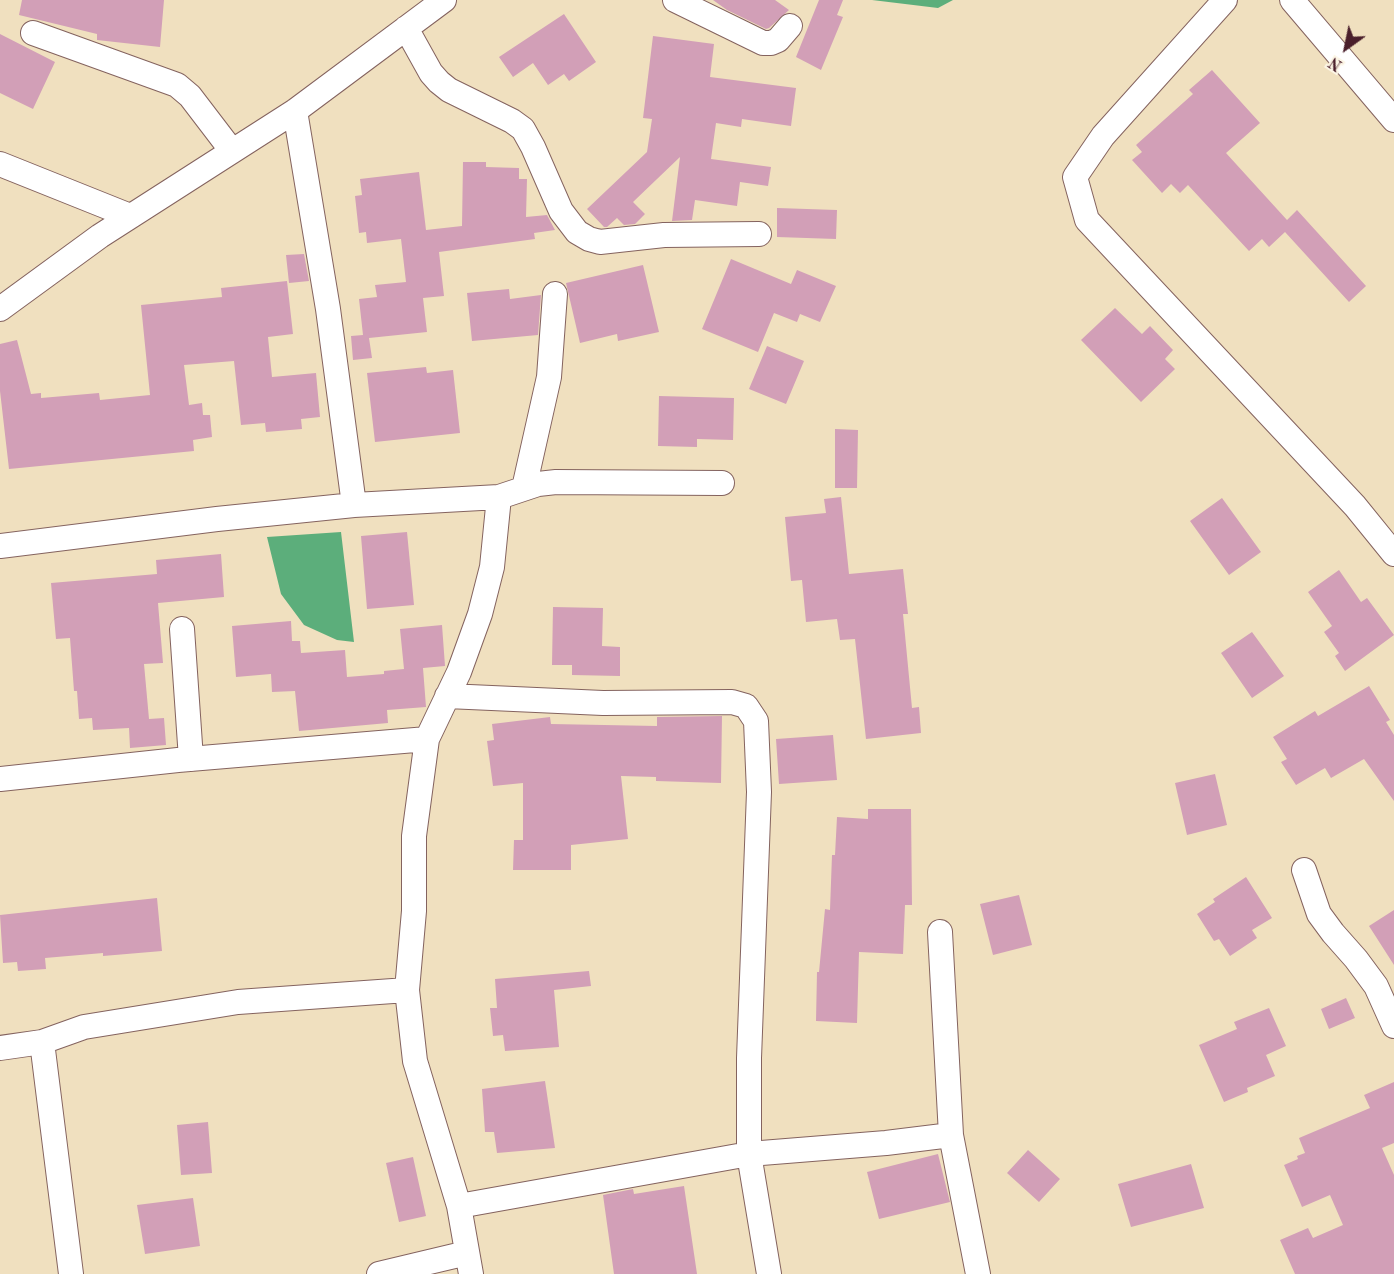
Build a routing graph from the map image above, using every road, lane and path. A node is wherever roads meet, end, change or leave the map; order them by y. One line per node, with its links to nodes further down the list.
1 (444, 0): 6 (street)
2 (675, 0): 5 (street)
3 (1225, 0): 21 (street)
4 (1293, 0): 9 (street)
5 (790, 26)
6 (406, 28): 8 (street); 13 (street)
7 (33, 33): 10 (street)
8 (295, 111): 10 (street); 19 (street)
9 (1394, 120)
10 (232, 151): 12 (street)
11 (0, 164): 12 (street)
12 (130, 216): 15 (street)
13 (759, 234)
14 (555, 294): 17 (street)
15 (0, 309)
16 (722, 483): 17 (street)
17 (524, 488): 18 (street)
18 (499, 497): 19 (street); 23 (street)
19 (354, 505): 20 (street)
20 (0, 546)
21 (1394, 554)
22 (182, 629): 25 (street)
23 (447, 696): 24 (street); 34 (street)
24 (427, 739): 25 (street); 29 (street)
25 (192, 759): 26 (street)
26 (0, 779)
27 (1304, 870): 30 (street)
28 (940, 932): 33 (street)
29 (407, 990): 31 (street); 35 (street)
30 (1394, 1026)
31 (42, 1042): 32 (street); 37 (street)
32 (0, 1048)
33 (951, 1135): 34 (street); 40 (street)
34 (749, 1154): 35 (street); 39 (street)
35 (459, 1206): 36 (street)
36 (469, 1263): 38 (street)
37 (71, 1274)
38 (379, 1274)
39 (769, 1274)
40 (978, 1274)

